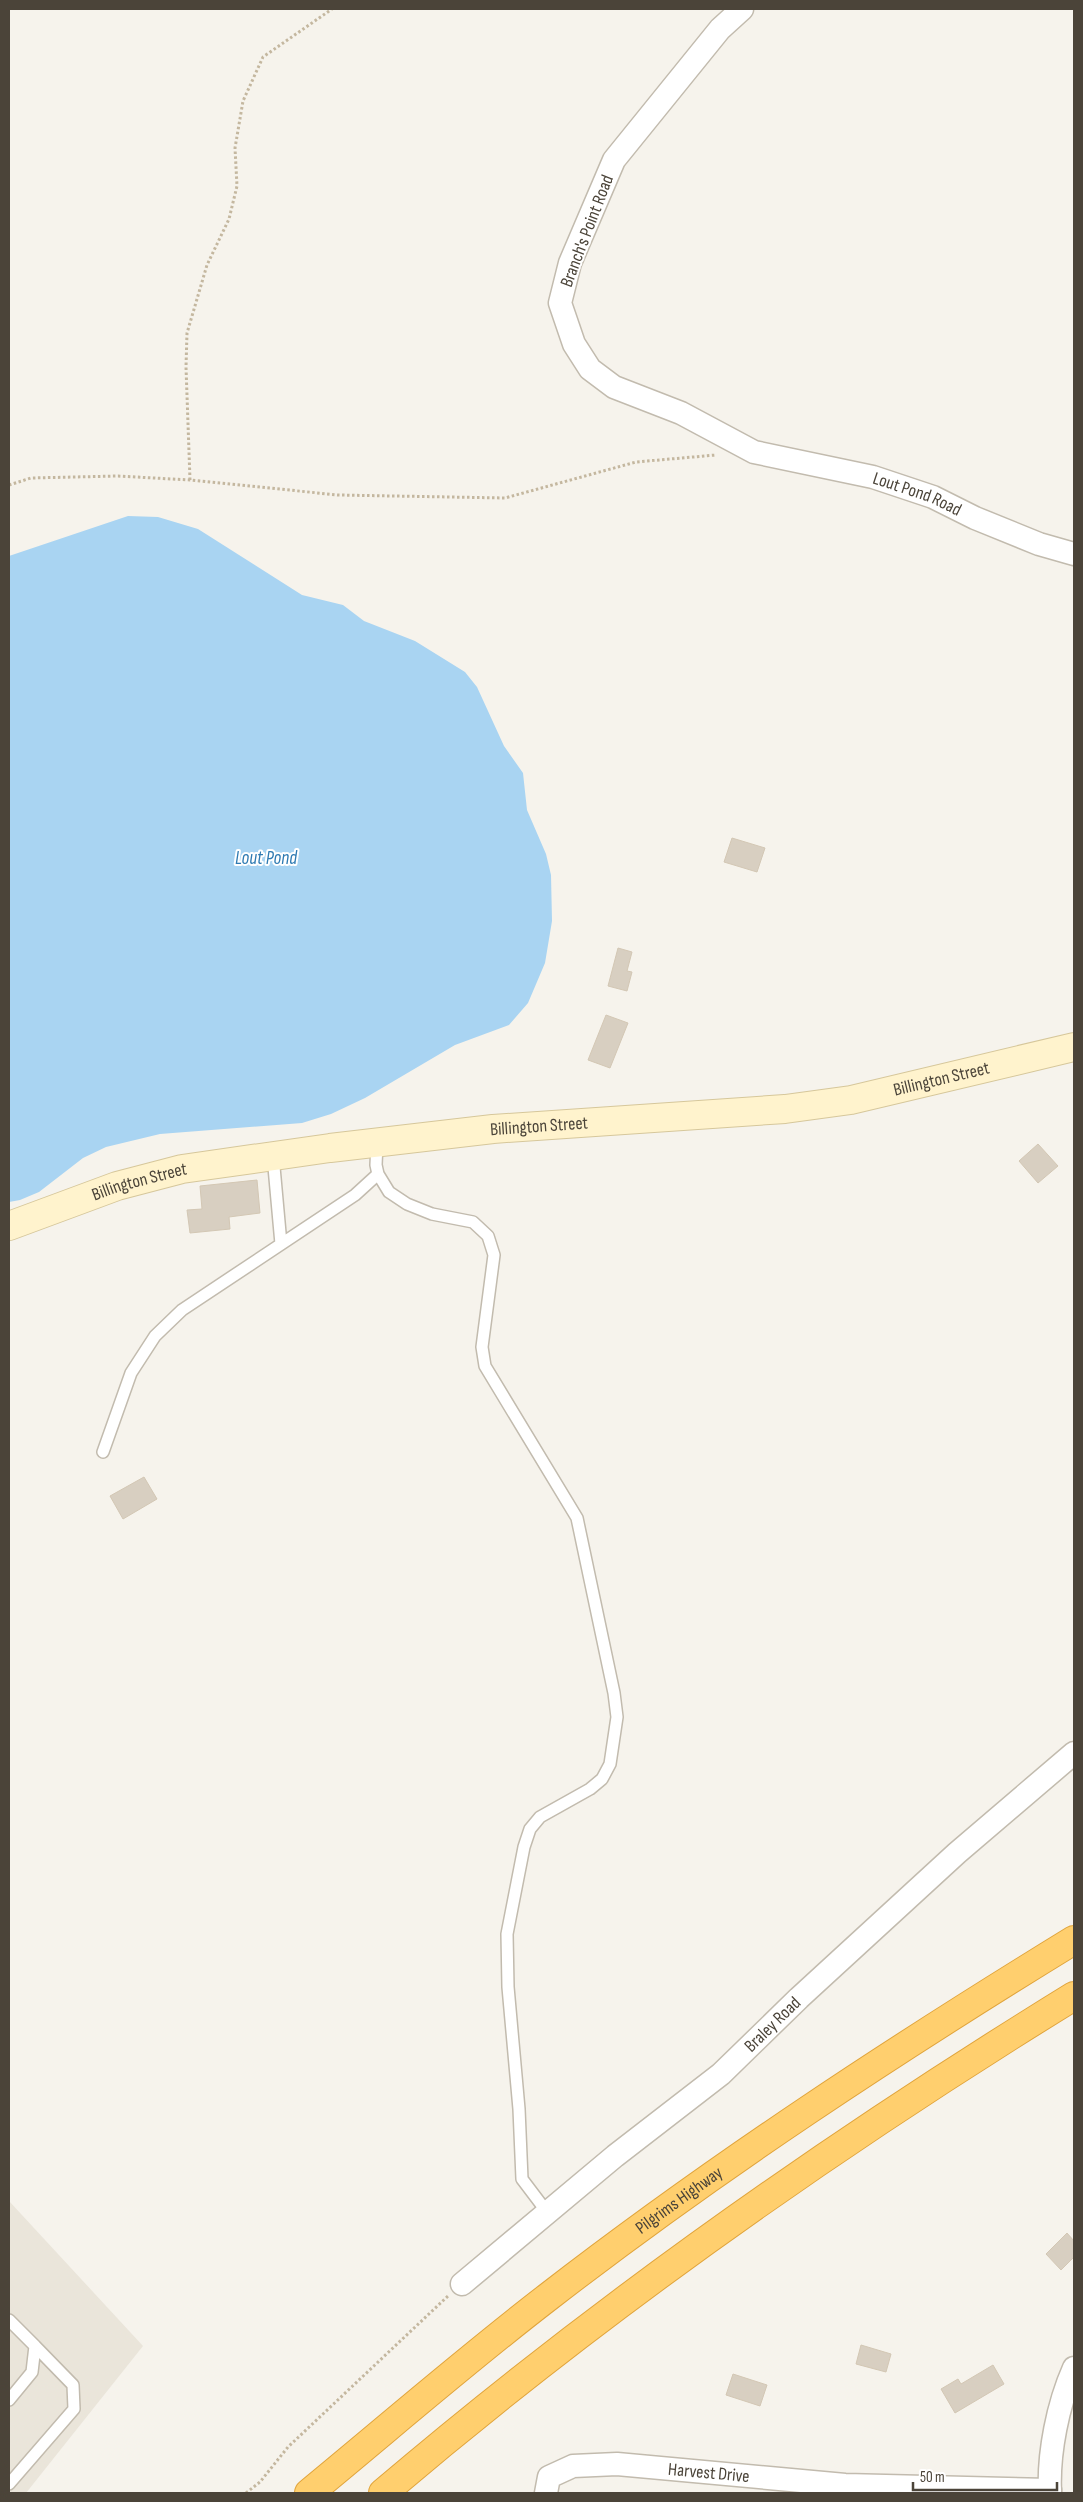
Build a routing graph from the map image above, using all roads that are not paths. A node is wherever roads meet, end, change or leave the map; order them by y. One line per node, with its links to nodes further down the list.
1 (742, 9): 2 (street, Branch's Point Road)
2 (754, 452): 3 (street, Lout Pond Road)
3 (1074, 554)
4 (1074, 1047): 5 (street, Billington Street)
5 (378, 1143): 6 (street, Billington Street); 7 (lane)
6 (273, 1156): 8 (street, Billington Street); 9 (lane)
7 (378, 1174): 9 (lane); 14 (lane)
8 (9, 1226)
9 (281, 1244): 10 (lane)
10 (103, 1452)
11 (1074, 1753): 14 (street, Braley Road)
12 (1074, 1940): 23 (highway, Pilgrims Highway)
13 (1074, 1996): 24 (highway)
14 (547, 2212): 15 (street, Braley Road)
15 (462, 2284)
16 (9, 2320): 17 (lane)
17 (34, 2346): 19 (lane); 20 (lane)
18 (1074, 2368): 22 (street)
19 (9, 2400)
20 (9, 2484)
21 (547, 2485): 22 (street, Harvest Drive)
22 (1050, 2492)
23 (308, 2493)
24 (383, 2493)

